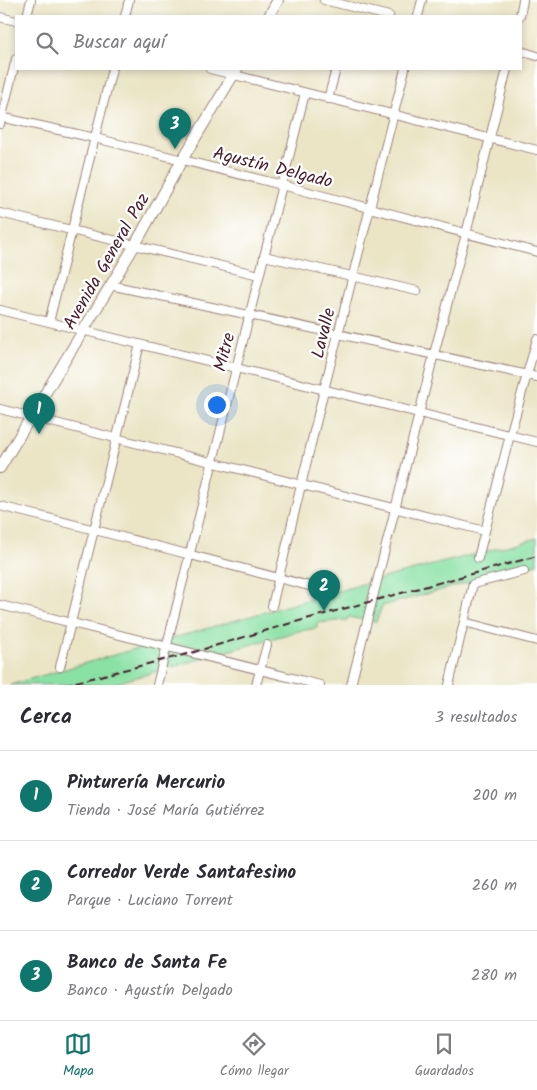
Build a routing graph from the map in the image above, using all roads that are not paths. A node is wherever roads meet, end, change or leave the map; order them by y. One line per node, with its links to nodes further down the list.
1 (31, 0): 8 (street)
2 (129, 0): 9 (street)
3 (278, 0): 10 (main road)
4 (324, 0): 7 (street)
5 (422, 0): 13 (street)
6 (523, 0): 14 (street)
7 (351, 7): 11 (street); 12 (street)
8 (27, 15)
9 (125, 15)
10 (270, 15)
11 (349, 15)
12 (385, 15)
13 (418, 15)
14 (520, 15)
15 (0, 17): 16 (street)
16 (15, 21)
17 (522, 52): 18 (street)
18 (537, 56)
19 (15, 62): 29 (street)
20 (112, 70): 30 (street)
21 (218, 70): 25 (street)
22 (336, 70): 27 (street)
23 (406, 70): 28 (street, Lavalle)
24 (508, 70): 31 (street)
25 (235, 72): 26 (street); 33 (main road, Avenida General Paz)
26 (304, 94): 27 (street); 34 (street, Mitre)
27 (328, 99): 28 (street)
28 (394, 115): 31 (street); 35 (street, Lavalle)
29 (1, 119): 30 (street, Agustín Delgado)
30 (95, 138): 33 (street, Agustín Delgado); 37 (street)
31 (490, 138): 32 (street); 38 (street)
32 (537, 150)
33 (182, 160): 34 (street, Agustín Delgado); 39 (main road, Avenida General Paz)
34 (282, 185): 35 (street, Agustín Delgado); 41 (street, Mitre)
35 (370, 207): 38 (street, Agustín Delgado); 43 (street, Lavalle)
36 (0, 213): 37 (street)
37 (72, 231): 39 (street); 48 (street)
38 (466, 234): 40 (street, Agustín Delgado); 53 (street)
39 (135, 245): 42 (street); 44 (main road, Avenida General Paz)
40 (537, 252)
41 (264, 256): 42 (street, Mitre); 43 (street)
42 (259, 275): 47 (street, Mitre)
43 (352, 276): 45 (street); 50 (street, Lavalle)
44 (110, 285): 47 (street); 49 (main road, Avenida General Paz)
45 (417, 290)
46 (0, 310): 48 (street)
47 (249, 315): 50 (street); 54 (street, Mitre)
48 (49, 322): 49 (street)
49 (84, 331): 52 (street); 60 (main road, Avenida General Paz)
50 (338, 334): 53 (street); 57 (street, Lavalle)
51 (537, 339): 55 (street)
52 (140, 344): 54 (street); 62 (street)
53 (434, 354): 55 (street); 59 (street)
54 (236, 368): 57 (street); 64 (street, Mitre)
55 (527, 375): 56 (street); 61 (street)
56 (537, 377)
57 (324, 390): 59 (street); 66 (street, Lavalle)
58 (0, 409): 60 (street)
59 (419, 414): 61 (street); 68 (street)
60 (31, 417): 62 (street); 65 (main road, Avenida General Paz)
61 (510, 435): 63 (street); 70 (street)
62 (117, 438): 64 (street); 69 (street)
63 (537, 442)
64 (212, 462): 66 (street); 71 (street, Mitre)
65 (0, 468)
66 (300, 485): 68 (street); 74 (street, Lavalle)
67 (0, 508): 69 (street)
68 (396, 508): 70 (street); 88 (street)
69 (94, 529): 71 (street); 79 (street)
70 (485, 530): 72 (street)
71 (189, 556): 74 (street); 82 (street, Mitre)
72 (478, 558)
73 (524, 571): 78 (street)
74 (278, 578): 75 (street); 77 (street, Lavalle)
75 (329, 591)
76 (0, 605): 79 (street)
77 (272, 606)
78 (464, 622): 80 (street); 89 (street)
79 (71, 623): 82 (street); 83 (street)
80 (537, 641)
81 (266, 645): 84 (street)
82 (166, 647): 84 (street); 85 (street, Mitre)
83 (60, 667)
84 (260, 670): 86 (street); 87 (street)
85 (157, 685)
86 (256, 685)
87 (320, 685)
88 (351, 685)
89 (449, 685)

